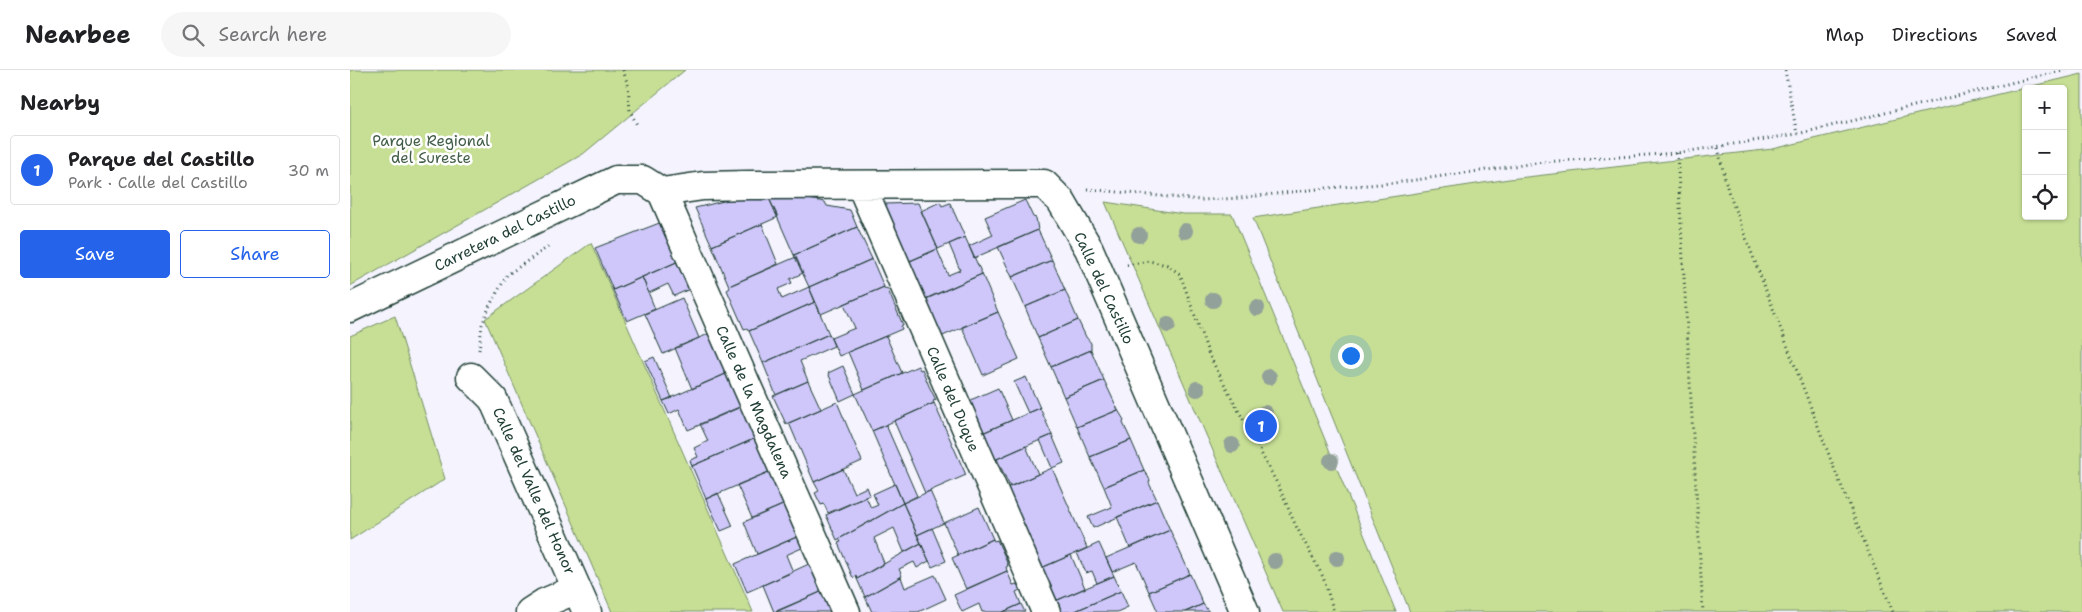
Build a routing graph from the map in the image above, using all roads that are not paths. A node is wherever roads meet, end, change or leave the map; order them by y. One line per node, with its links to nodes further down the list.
1 (861, 186): 2 (street); 8 (street, Calle del Duque); 9 (street, Calle del Castillo)
2 (662, 192): 3 (street, Carretera del Castillo); 7 (street, Calle de la Magdalena)
3 (350, 308)
4 (471, 377): 5 (street, Calle del Valle del Honor)
5 (582, 600): 6 (street)
6 (530, 612)
7 (846, 612)
8 (1046, 612)
9 (1245, 612)

